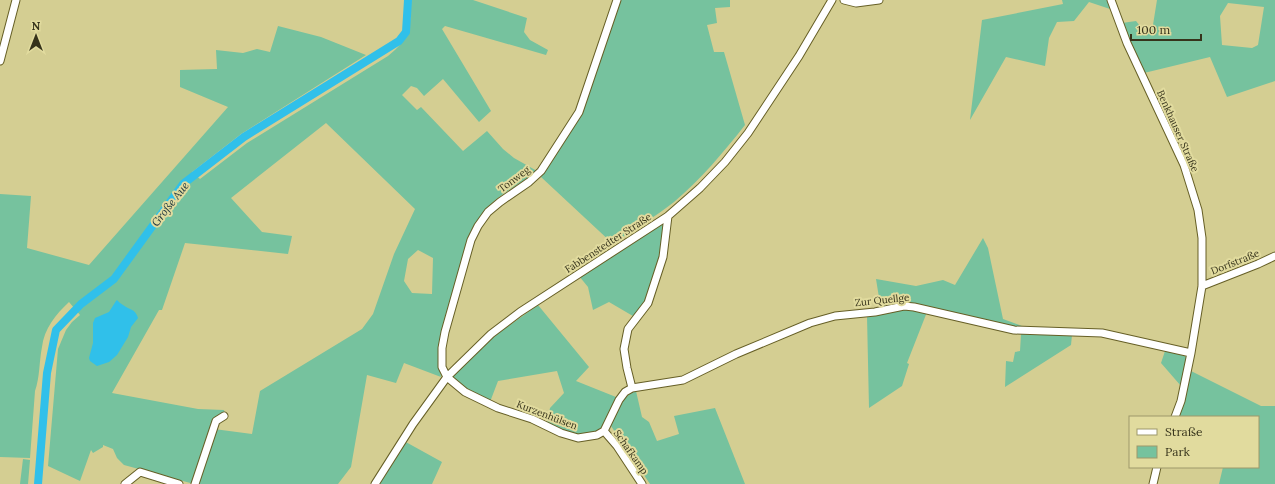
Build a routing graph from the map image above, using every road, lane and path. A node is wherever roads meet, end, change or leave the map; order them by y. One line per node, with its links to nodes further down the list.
1 (16, 0): 7 (street)
2 (617, 0): 12 (street, Tonweg)
3 (832, 0): 8 (street, Fabbenstedter Straße)
4 (844, 0): 5 (street)
5 (878, 0)
6 (1111, 0): 10 (street, Benkhauser Straße)
7 (0, 61)
8 (668, 216): 12 (street, Fabbenstedter Straße); 13 (street)
9 (1275, 256): 10 (street, Dorfstraße)
10 (1202, 286): 11 (street, Benkhauser Straße)
11 (1191, 353): 13 (street, Zur Quellge); 15 (street, Benkhauser Straße)
12 (447, 377): 16 (street, Kurzenhülsen); 21 (street, Fabbenstedter Straße)
13 (632, 388): 16 (street)
14 (224, 416): 20 (street)
15 (1175, 416)
16 (604, 431): 22 (street, Schafkamp)
17 (1157, 468): 23 (street)
18 (125, 484): 19 (street)
19 (179, 484)
20 (195, 484)
21 (375, 484)
22 (642, 484)
23 (1154, 484)

